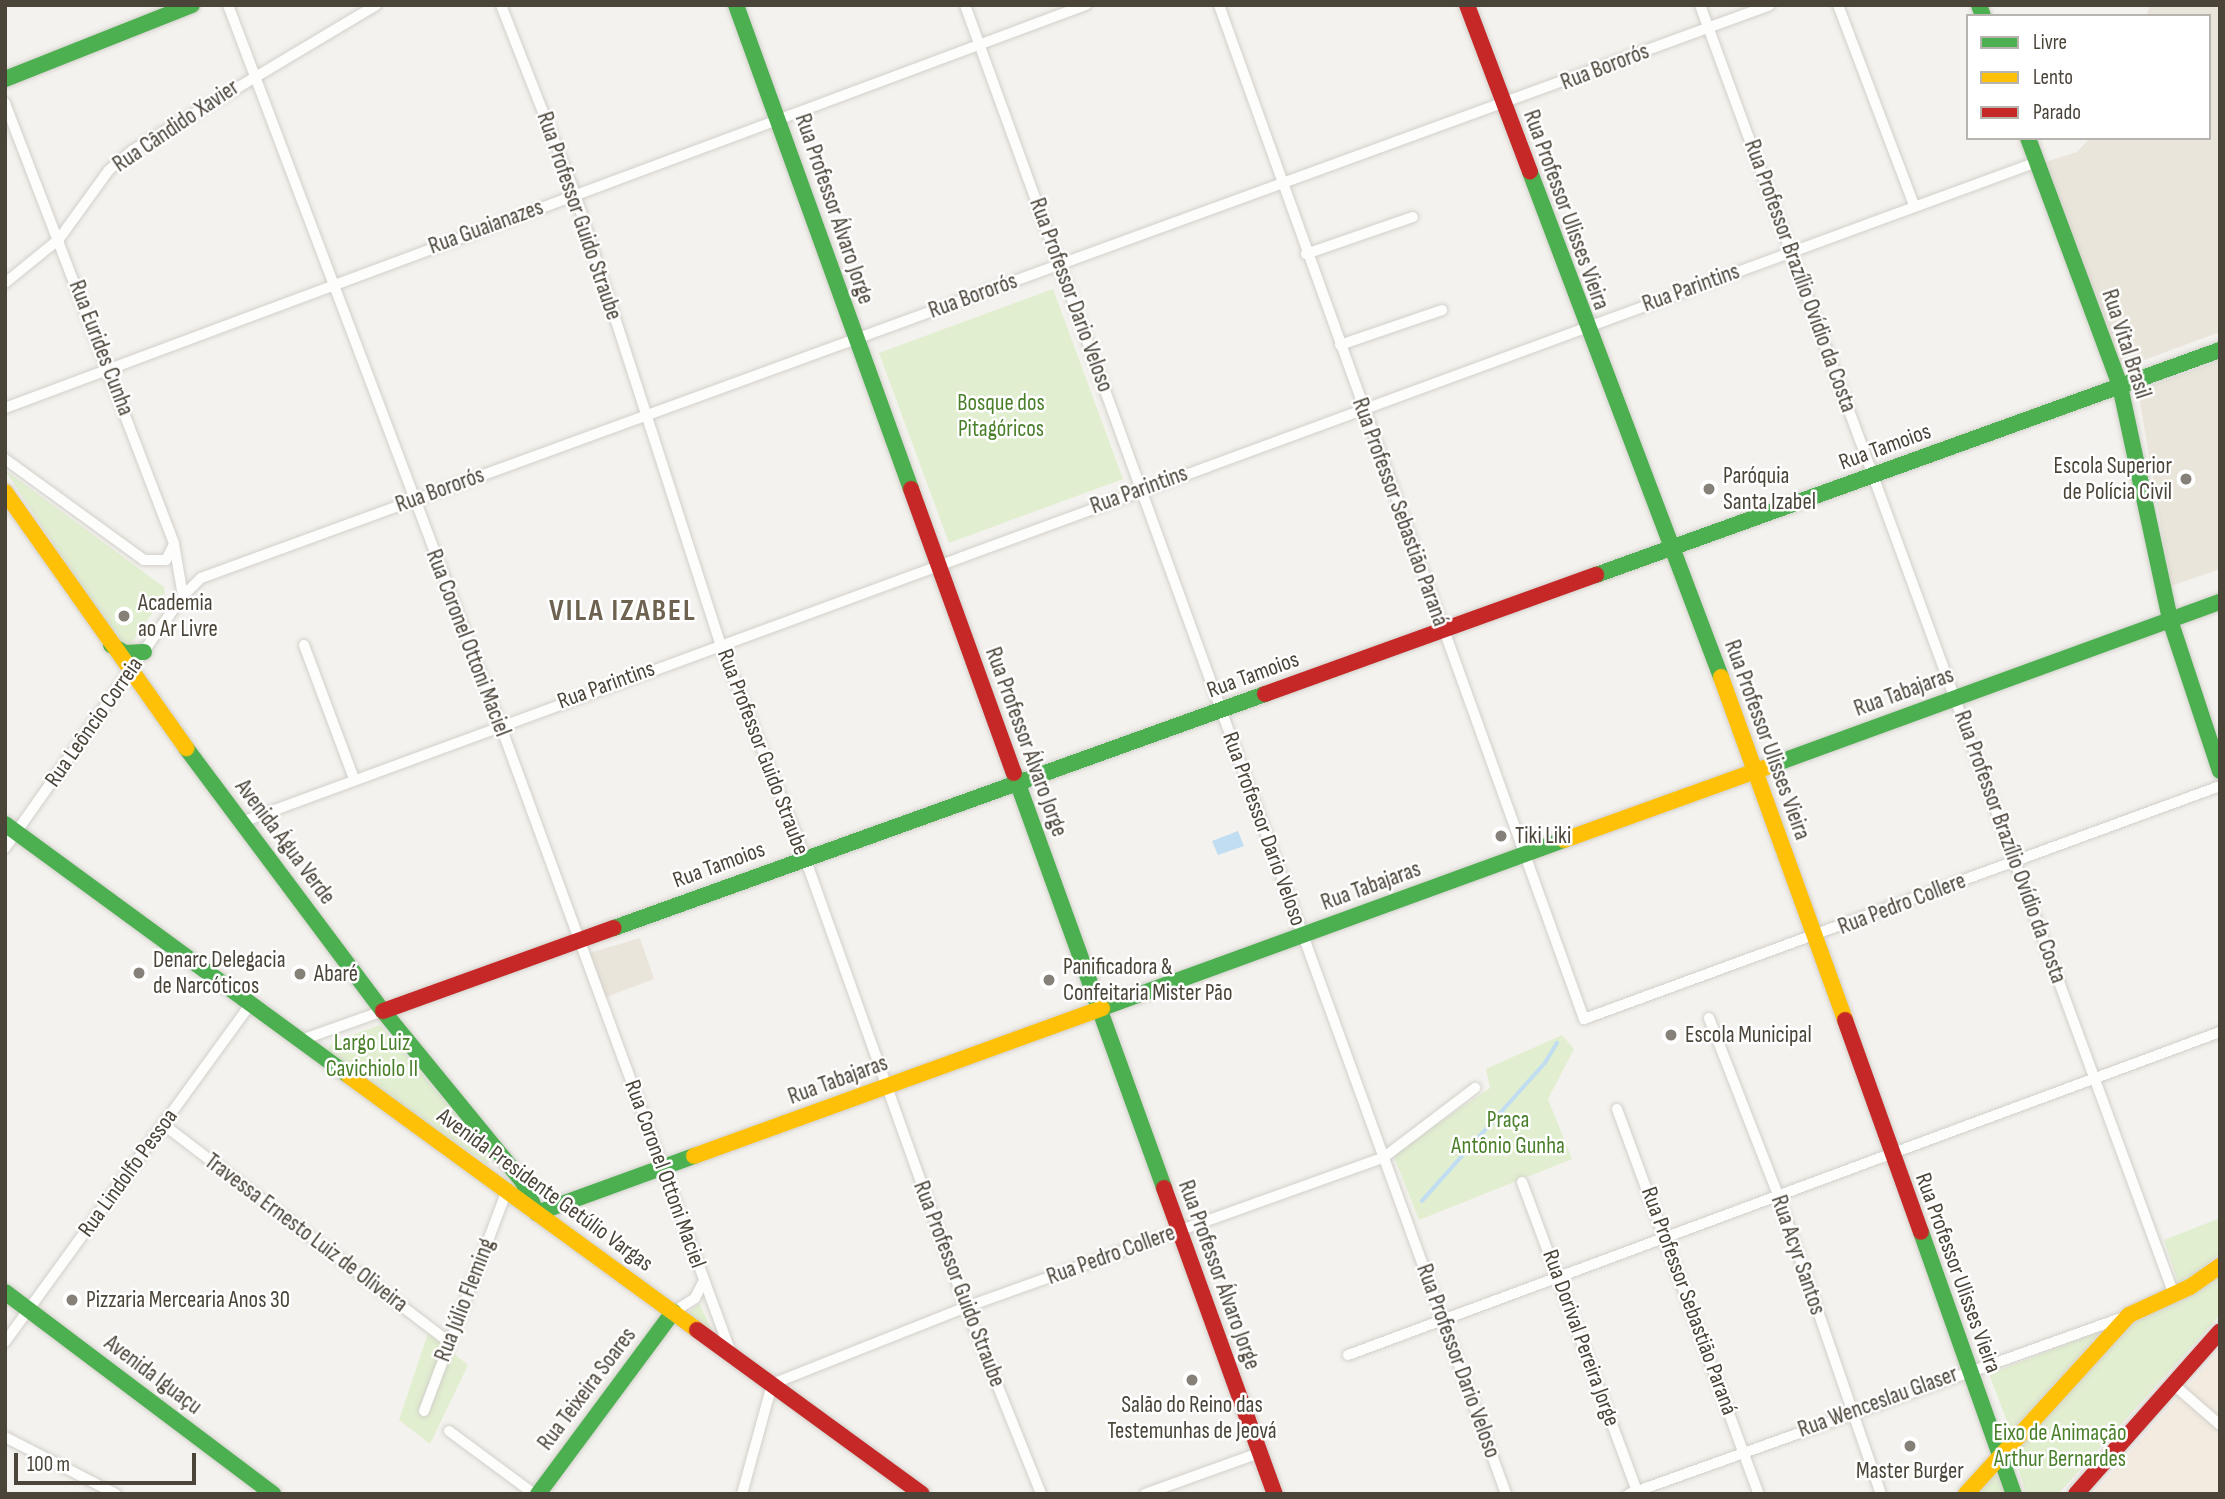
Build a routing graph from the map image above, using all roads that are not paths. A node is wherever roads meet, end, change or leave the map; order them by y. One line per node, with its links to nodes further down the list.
1 (192, 5): 16 (street)
2 (228, 5): 15 (street, Rua Coronel Ottoni Maciel)
3 (376, 5): 15 (street, Rua Cândido Xavier)
4 (501, 5): 23 (street, Rua Professor Guido Straube)
5 (736, 5): 19 (street, Rua Professor Álvaro Jorge)
6 (965, 5): 14 (street, Rua Professor Dario Veloso)
7 (1086, 5): 14 (street, Rua Guaianazes)
8 (1219, 5): 22 (street, Rua Professor Sebastião Paraná)
9 (1467, 5): 18 (street, Rua Professor Ulisses Vieira)
10 (1700, 5): 13 (street, Rua Professor Brazílio Ovídio da Costa)
11 (1770, 5): 13 (street, Rua Bororós)
12 (1838, 5): 24 (street)
13 (1709, 27): 18 (street, Rua Bororós); 27 (street, Rua Professor Brazílio Ovídio da Costa)
14 (980, 43): 19 (street, Rua Guaianazes); 29 (street, Rua Professor Dario Veloso)
15 (253, 74): 26 (street, Rua Cândido Xavier); 31 (street, Rua Coronel Ottoni Maciel)
16 (5, 79)
17 (5, 103): 26 (street, Rua Eurides Cunha)
18 (1503, 105): 22 (street, Rua Bororós); 33 (street, Rua Professor Ulisses Vieira)
19 (778, 120): 23 (street, Rua Guaianazes); 34 (street, Rua Professor Álvaro Jorge)
20 (2029, 140): 21 (street, Rua Vital Brasil)
21 (2037, 162): 24 (street, Rua Parintins); 38 (street, Rua Vital Brasil)
22 (1282, 186): 28 (street, Rua Professor Sebastião Paraná); 29 (street, Rua Bororós)
23 (575, 194): 31 (street, Rua Guaianazes); 41 (street, Rua Professor Guido Straube)
24 (1914, 205): 27 (street, Rua Parintins)
25 (1413, 217): 28 (street)
26 (59, 239): 30 (street, Rua Cândido Xavier); 37 (street, Rua Eurides Cunha)
27 (1790, 251): 33 (street, Rua Parintins); 43 (street, Rua Professor Brazílio Ovídio da Costa)
28 (1306, 254): 35 (street, Rua Professor Sebastião Paraná)
29 (1060, 264): 34 (street, Rua Bororós); 44 (street, Rua Professor Dario Veloso)
30 (5, 283)
31 (330, 283): 37 (street, Rua Guaianazes); 46 (street, Rua Coronel Ottoni Maciel)
32 (1442, 310): 35 (street)
33 (1585, 327): 40 (street, Rua Parintins); 48 (street, Rua Professor Ulisses Vieira)
34 (855, 339): 41 (street, Rua Bororós); 49 (street, Rua Professor Álvaro Jorge)
35 (1340, 345): 40 (street, Rua Professor Sebastião Paraná)
36 (2220, 350): 38 (street, Rua Tamoios)
37 (111, 369): 39 (street, Rua Guaianazes); 47 (street, Rua Eurides Cunha)
38 (2120, 386): 43 (street, Rua Tamoios); 52 (street, Rua Vital Brasil)
39 (5, 408)
40 (1364, 410): 44 (street, Rua Parintins); 53 (street, Rua Professor Sebastião Paraná)
41 (645, 415): 46 (street, Rua Bororós); 54 (street, Rua Professor Guido Straube)
42 (5, 458): 47 (street)
43 (1874, 476): 48 (street, Rua Tamoios); 59 (street, Rua Professor Brazílio Ovídio da Costa)
44 (1141, 489): 49 (street, Rua Parintins); 60 (street, Rua Professor Dario Veloso)
45 (5, 492): 55 (street, Avenida Água Verde)
46 (412, 500): 50 (street, Rua Bororós); 61 (street, Rua Coronel Ottoni Maciel)
47 (174, 544): 50 (street, Rua Eurides Cunha)
48 (1672, 549): 53 (street, Rua Tamoios); 62 (street, Rua Professor Ulisses Vieira)
49 (937, 564): 54 (street, Rua Parintins); 65 (street, Rua Professor Álvaro Jorge)
50 (183, 596): 57 (street, Rua Leôncio Correia)
51 (2220, 602): 52 (street, Rua Tabajaras)
52 (2170, 620): 59 (street, Rua Tabajaras); 63 (street, Rua Vital Brasil)
53 (1442, 630): 60 (street, Rua Tamoios); 70 (street, Rua Professor Sebastião Paraná)
54 (720, 643): 61 (street, Rua Parintins); 71 (street, Rua Professor Guido Straube)
55 (109, 644): 57 (street); 58 (street, Avenida Água Verde)
56 (304, 645): 64 (street)
57 (144, 652): 58 (street, Rua Leôncio Correia)
58 (129, 673): 67 (street, Avenida Água Verde); 68 (street, Rua Leôncio Correia)
59 (1955, 698): 62 (street, Rua Tabajaras); 72 (street, Rua Professor Brazílio Ovídio da Costa)
60 (1222, 710): 65 (street, Rua Tamoios); 73 (street, Rua Professor Dario Veloso)
61 (500, 724): 64 (street, Rua Parintins); 75 (street, Rua Coronel Ottoni Maciel)
62 (1756, 769): 70 (street, Rua Tabajaras); 74 (street, Rua Professor Ulisses Vieira)
63 (2220, 771)
64 (354, 779): 67 (street, Rua Parintins)
65 (1016, 784): 71 (street, Rua Tamoios); 77 (street, Rua Professor Álvaro Jorge)
66 (2220, 786): 72 (street, Rua Pedro Collere)
67 (242, 822): 78 (street, Avenida Água Verde)
68 (11, 828): 69 (street, Rua Leôncio Correia); 76 (street, Avenida Presidente Getúlio Vargas)
69 (5, 848)
70 (1522, 854): 73 (street, Rua Tabajaras); 79 (street, Rua Professor Sebastião Paraná)
71 (805, 859): 75 (street, Rua Tamoios); 84 (street, Rua Professor Guido Straube)
72 (2014, 861): 74 (street, Rua Pedro Collere); 83 (street, Rua Professor Brazílio Ovídio da Costa)
73 (1303, 936): 77 (street, Rua Tabajaras); 89 (street, Rua Professor Dario Veloso)
74 (1814, 937): 79 (street, Rua Pedro Collere); 88 (street, Rua Professor Ulisses Vieira)
75 (580, 940): 78 (street, Rua Tamoios); 90 (street, Rua Coronel Ottoni Maciel)
76 (251, 1004): 82 (street, Avenida Presidente Getúlio Vargas); 87 (street, Rua Lindolfo Pessoa)
77 (1098, 1008): 84 (street, Rua Tabajaras); 96 (street, Rua Professor Álvaro Jorge)
78 (383, 1011): 82 (street, Rua Tamoios); 91 (street, Avenida Água Verde)
79 (1584, 1018)
80 (1709, 1018): 94 (street, Rua Acyr Santos)
81 (2220, 1032): 83 (street)
82 (301, 1040): 93 (street, Avenida Presidente Getúlio Vargas)
83 (2096, 1078): 88 (street); 102 (street, Rua Professor Brazílio Ovídio da Costa)
84 (887, 1086): 90 (street, Rua Tabajaras); 103 (street, Rua Professor Guido Straube)
85 (1475, 1088): 89 (street, Rua Pedro Collere)
86 (1618, 1109): 97 (street, Rua Professor Sebastião Paraná)
87 (164, 1125): 104 (street, Rua Lindolfo Pessoa); 109 (street, Travessa Ernesto Luiz de Oliveira)
88 (1890, 1154): 94 (street); 113 (street, Rua Professor Ulisses Vieira)
89 (1383, 1158): 96 (street, Rua Pedro Collere); 107 (street, Rua Professor Dario Veloso)
90 (662, 1167): 95 (street, Rua Tabajaras); 100 (street, Rua Coronel Ottoni Maciel)
91 (513, 1168): 93 (street); 95 (street, Avenida Água Verde)
92 (1522, 1182): 99 (street, Rua Dorival Pereira Jorge)
93 (507, 1190): 95 (street, Avenida Presidente Getúlio Vargas); 109 (street, Rua Júlio Fleming)
94 (1778, 1195): 97 (street); 117 (street, Rua Acyr Santos)
95 (537, 1213): 105 (street, Avenida Presidente Getúlio Vargas)
96 (1179, 1231): 103 (street, Rua Pedro Collere); 122 (street, Rua Professor Álvaro Jorge)
97 (1666, 1236): 99 (street); 121 (street, Rua Professor Sebastião Paraná)
98 (2220, 1266): 102 (street)
99 (1559, 1275): 107 (street); 125 (street, Rua Dorival Pereira Jorge)
100 (703, 1282): 105 (street, Rua Coronel Ottoni Maciel); 111 (street, Rua Coronel Ottoni Maciel)
101 (5, 1292): 104 (street, Avenida Iguaçu)
102 (2174, 1296): 106 (street)
103 (966, 1307): 114 (street, Rua Pedro Collere); 130 (street, Rua Professor Guido Straube)
104 (28, 1309): 110 (street, Rua Lindolfo Pessoa); 124 (street, Avenida Iguaçu)
105 (673, 1312): 111 (street, Avenida Presidente Getúlio Vargas); 127 (street, Rua Teixeira Soares)
106 (2129, 1315): 113 (street, Rua Wenceslau Glaser); 123 (street)
107 (1443, 1318): 112 (street); 133 (street, Rua Professor Dario Veloso)
108 (2220, 1331): 115 (street)
109 (448, 1341): 116 (street, Rua Júlio Fleming)
110 (5, 1342)
111 (732, 1354): 114 (street, Avenida Presidente Getúlio Vargas)
112 (1348, 1355)
113 (1969, 1368): 117 (street, Rua Wenceslau Glaser); 123 (street, Rua Professor Ulisses Vieira)
114 (772, 1384): 128 (street); 129 (street, Avenida Presidente Getúlio Vargas)
115 (2173, 1384): 118 (street); 138 (street)
116 (424, 1411)
117 (1853, 1412): 121 (street, Rua Wenceslau Glaser); 135 (street, Rua Acyr Santos)
118 (2220, 1425)
119 (449, 1431): 127 (street)
120 (5, 1437): 126 (street)
121 (1744, 1452): 125 (street, Rua Wenceslau Glaser); 134 (street, Rua Professor Sebastião Paraná)
122 (1259, 1453): 131 (street); 132 (street, Rua Professor Álvaro Jorge)
123 (2001, 1454): 136 (street); 137 (street, Rua Professor Ulisses Vieira)
124 (270, 1493)
125 (1634, 1493)
126 (116, 1494)
127 (536, 1494)
128 (742, 1494)
129 (922, 1494)
130 (1041, 1494)
131 (1145, 1494)
132 (1275, 1494)
133 (1506, 1494)
134 (1759, 1494)
135 (1881, 1494)
136 (1966, 1494)
137 (2014, 1494)
138 (2076, 1494)

